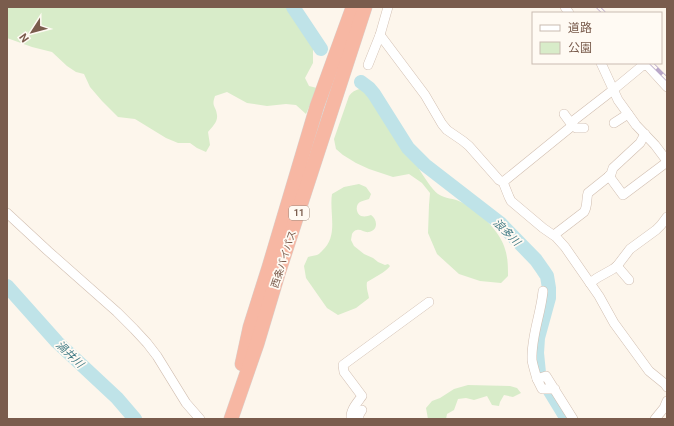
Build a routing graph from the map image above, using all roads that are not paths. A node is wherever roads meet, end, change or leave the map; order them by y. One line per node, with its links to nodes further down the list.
1 (353, 7): 30 (highway, 西条バイパス / 11)
2 (365, 7): 30 (highway, 西条バイパス / 11)
3 (388, 7): 4 (street)
4 (380, 35): 6 (street); 17 (street)
5 (602, 64): 8 (street)
6 (368, 65)
7 (667, 87): 8 (street)
8 (613, 90): 10 (street); 12 (street)
9 (564, 114): 12 (street)
10 (628, 114): 11 (street); 14 (street)
11 (614, 123)
12 (572, 125): 13 (street); 17 (street)
13 (584, 128)
14 (645, 134): 15 (street); 16 (street)
15 (667, 162): 16 (street)
16 (609, 176): 20 (street)
17 (503, 182): 20 (street)
18 (7, 214): 29 (street)
19 (667, 218): 21 (street)
20 (554, 235): 23 (street)
21 (617, 266): 22 (street); 23 (street)
22 (629, 280)
23 (590, 283): 26 (street)
24 (543, 291): 33 (street)
25 (429, 302): 31 (street)
26 (667, 387)
27 (667, 401): 34 (street)
28 (362, 410): 32 (street)
29 (200, 419)
30 (230, 419)
31 (351, 419)
32 (359, 419)
33 (573, 419)
34 (655, 419)

